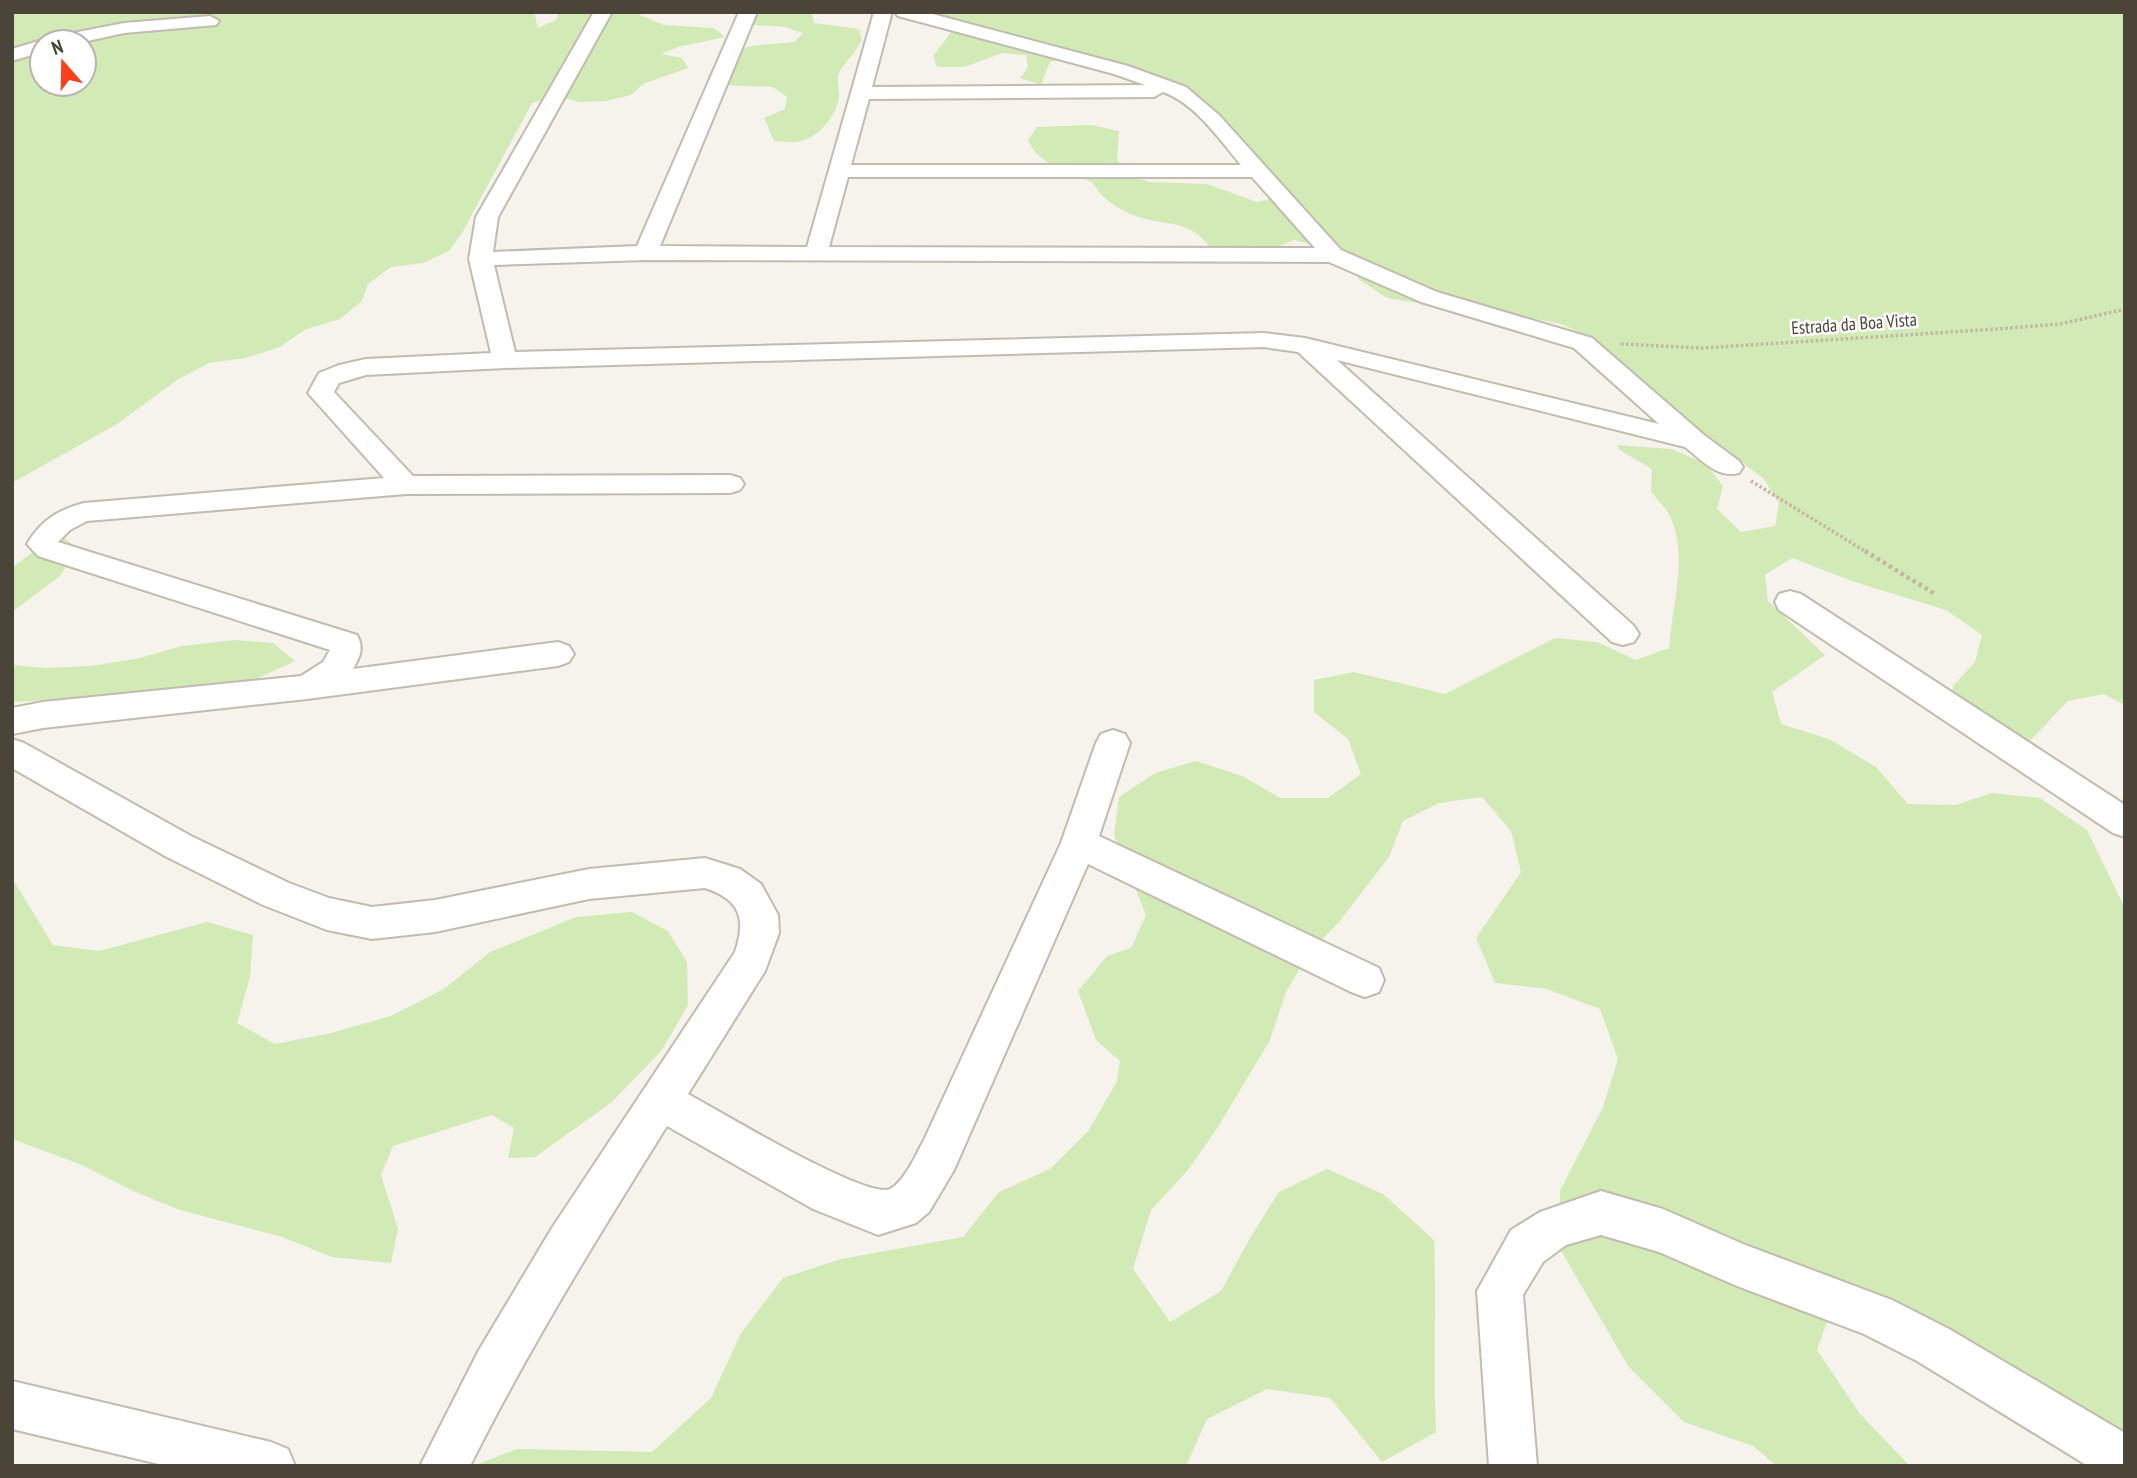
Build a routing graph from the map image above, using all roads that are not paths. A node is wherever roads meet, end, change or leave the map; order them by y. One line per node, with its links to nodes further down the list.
1 (603, 12): 14 (street)
2 (748, 12): 11 (street)
3 (883, 12): 8 (street)
4 (904, 12): 7 (street)
5 (210, 21): 6 (street)
6 (98, 33)
7 (1179, 91): 8 (street); 10 (street)
8 (862, 93): 9 (street)
9 (838, 170): 10 (street); 12 (street)
10 (1256, 171): 13 (street)
11 (646, 253): 12 (street); 14 (street)
12 (816, 254): 13 (street)
13 (1333, 255): 17 (street)
14 (480, 259): 16 (street)
15 (1305, 345): 16 (street); 17 (street); 22 (street)
16 (505, 360): 20 (street)
17 (1694, 441): 18 (street)
18 (1729, 467)
19 (730, 484): 20 (street)
20 (406, 485): 24 (street)
21 (1790, 602): 28 (street)
22 (1623, 634)
23 (558, 654): 24 (street)
24 (307, 687): 25 (street)
25 (12, 721)
26 (1113, 743): 29 (street)
27 (12, 752): 31 (street)
28 (2125, 823)
29 (1079, 843): 30 (street); 31 (street)
30 (1365, 980)
31 (660, 1100): 35 (street)
32 (12, 1405): 34 (street)
33 (2125, 1462): 36 (street)
34 (271, 1466)
35 (444, 1466)
36 (1513, 1466)

